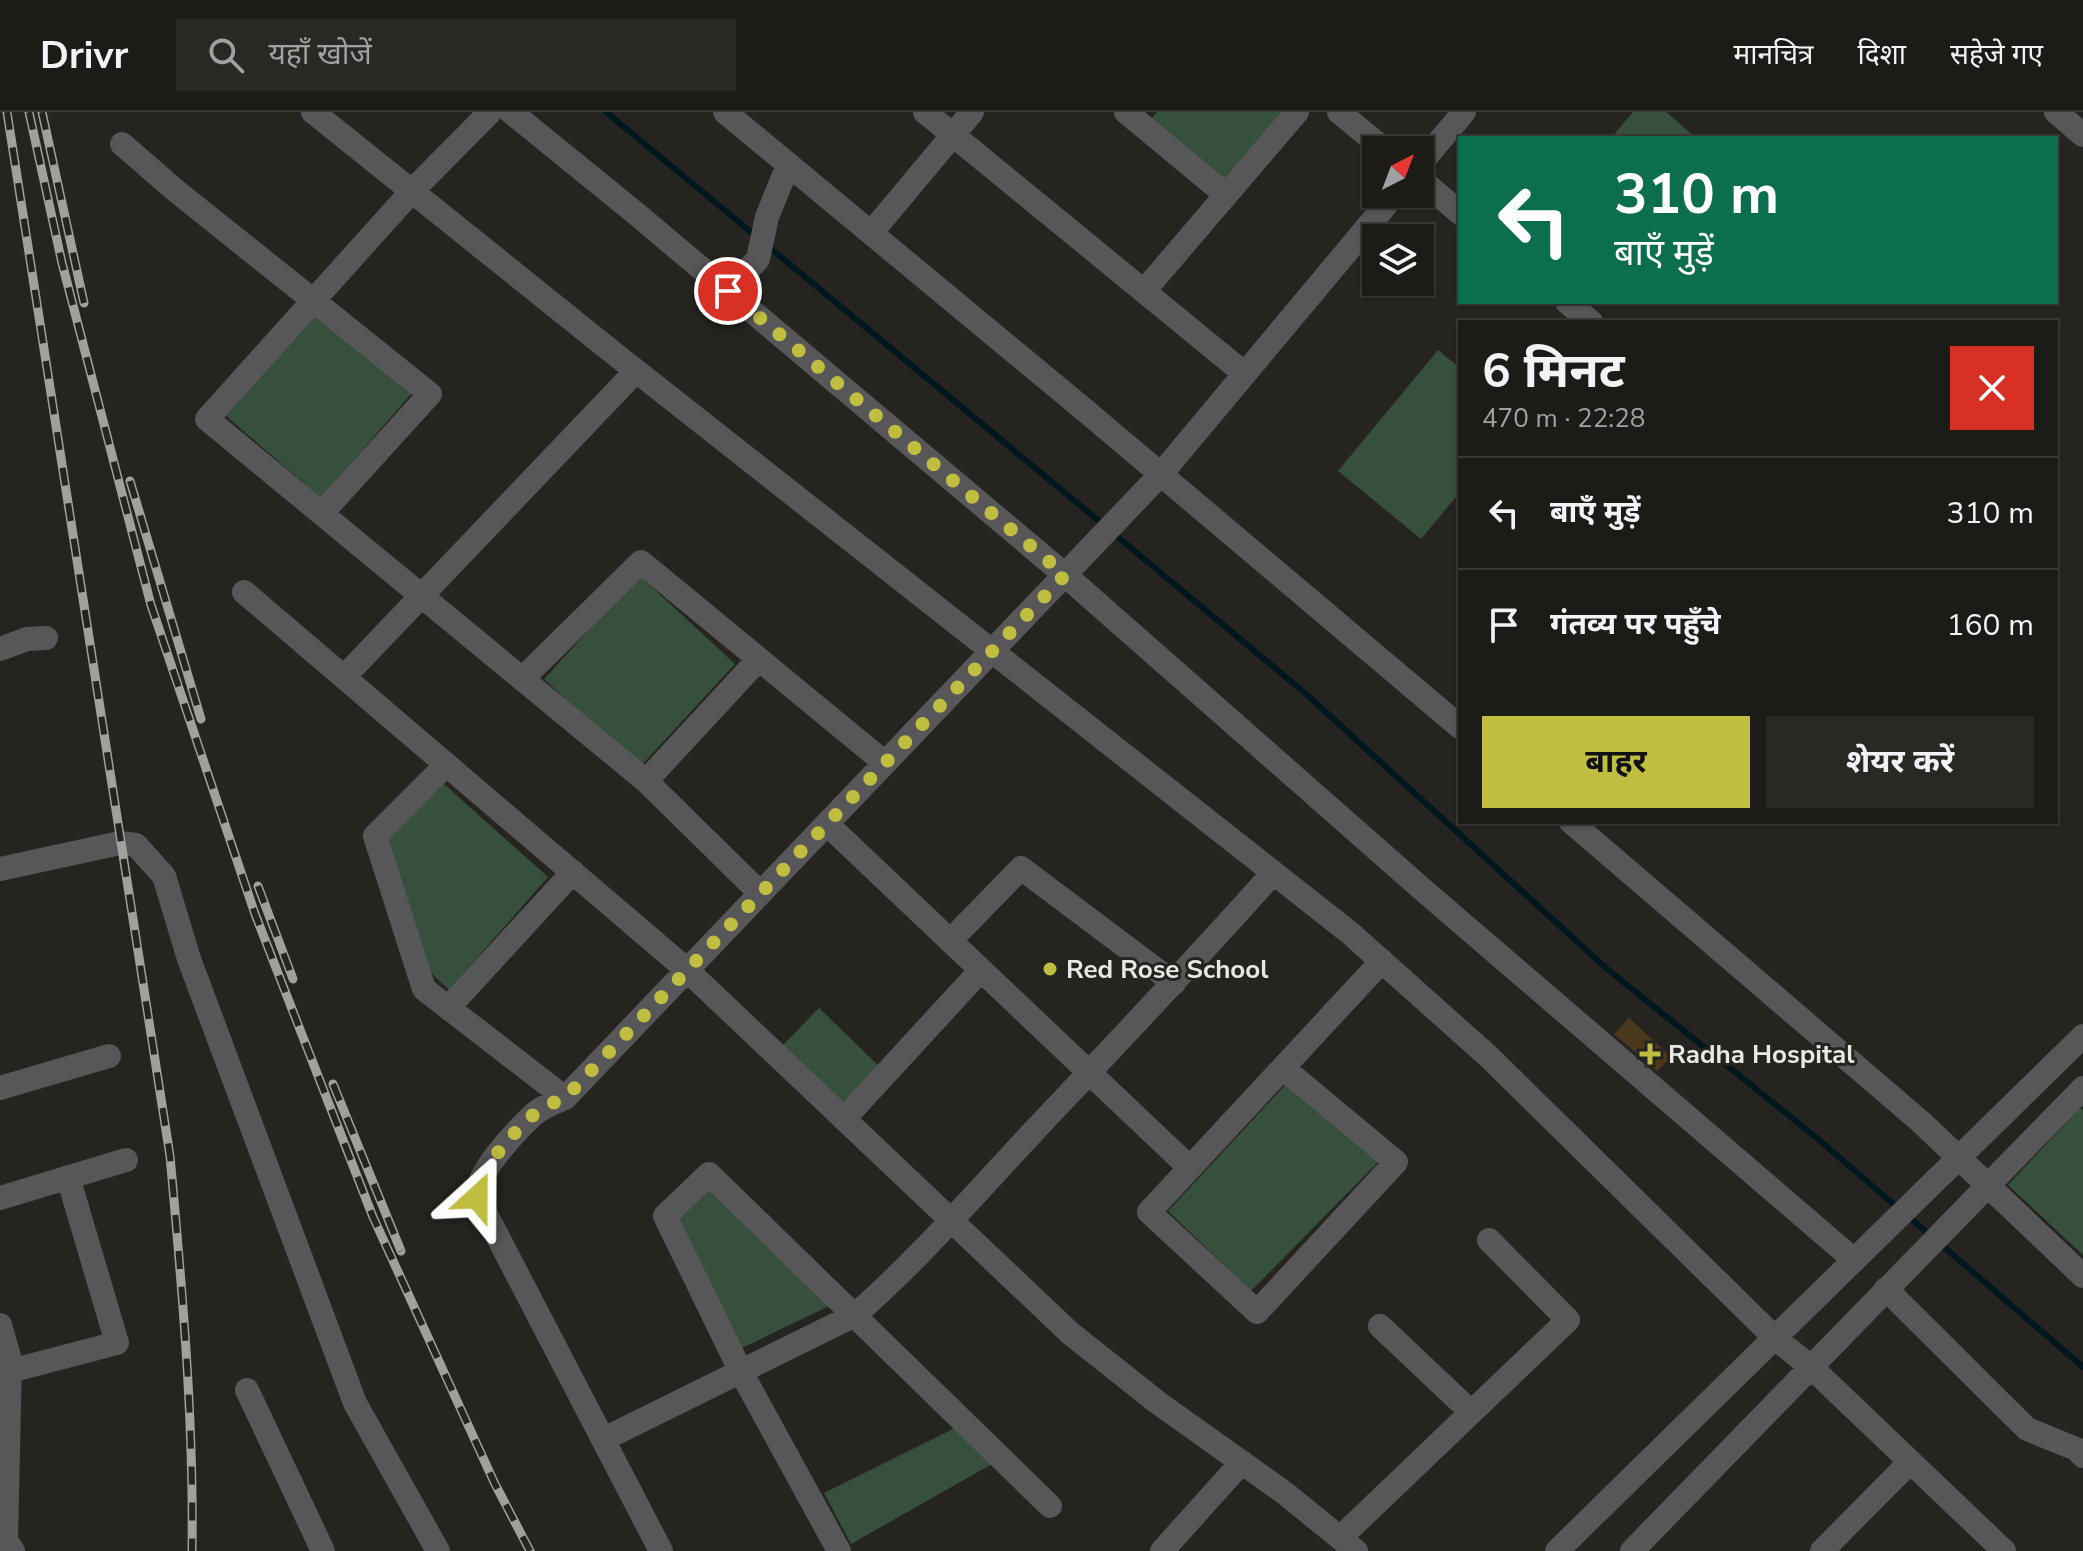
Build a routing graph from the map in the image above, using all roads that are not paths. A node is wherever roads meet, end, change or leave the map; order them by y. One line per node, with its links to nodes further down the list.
1 (313, 112): 18 (street)
2 (490, 112): 18 (street)
3 (511, 112): 24 (street)
4 (725, 112): 17 (street)
5 (925, 112): 12 (street)
6 (972, 112): 12 (street)
7 (1297, 112): 20 (street)
8 (1339, 112): 14 (street)
9 (1464, 112): 16 (street)
10 (2056, 112): 13 (street)
11 (1133, 114): 20 (street)
12 (953, 135): 23 (street); 25 (street)
13 (2083, 135)
14 (1368, 136)
15 (122, 144): 26 (street)
16 (1434, 147)
17 (788, 165): 23 (street); 24 (street)
18 (412, 191): 26 (street); 29 (street)
19 (1434, 191): 22 (street)
20 (1226, 195): 25 (street)
21 (1383, 208): 30 (street)
22 (1458, 211)
23 (871, 233): 31 (street)
24 (728, 291): 33 (street)
25 (1144, 291): 30 (street)
26 (313, 300): 32 (street); 32 (street)
27 (1569, 304): 28 (street)
28 (1589, 320)
29 (636, 371): 35 (street); 38 (street)
30 (1245, 374): 31 (street)
31 (1161, 474): 33 (street); 42 (street)
32 (322, 513): 35 (street)
33 (1065, 575): 38 (street); 74 (street)
34 (244, 592): 40 (street)
35 (421, 596): 40 (street); 41 (street)
36 (46, 638): 37 (street)
37 (0, 649)
38 (992, 651): 43 (street); 50 (street)
39 (759, 659): 41 (street); 43 (street); 45 (street)
40 (344, 677): 44 (street)
41 (522, 679): 45 (street)
42 (1458, 725)
43 (885, 763): 46 (street)
44 (446, 765): 49 (street); 57 (street)
45 (646, 781): 51 (street)
46 (827, 824): 51 (street); 52 (street)
47 (1573, 824): 66 (street)
48 (0, 867): 92 (street)
49 (573, 872): 54 (street); 57 (street)
50 (1273, 873): 53 (street); 56 (street)
51 (760, 893): 54 (street)
52 (950, 941): 55 (street); 56 (street)
53 (1382, 961): 60 (street); 80 (street)
54 (687, 970): 64 (street); 65 (street)
55 (981, 970): 61 (street); 65 (street)
56 (1174, 983): 61 (street)
57 (448, 1008): 64 (street)
58 (2083, 1036): 66 (street)
59 (109, 1056): 62 (street)
60 (1283, 1068): 68 (street); 68 (street)
61 (1089, 1072): 68 (street); 72 (street)
62 (0, 1088)
63 (2083, 1089): 70 (street)
64 (565, 1098): 86 (street)
65 (844, 1119): 72 (street)
66 (1958, 1158): 70 (street); 74 (street)
67 (126, 1160): 69 (street)
68 (1190, 1168)
69 (68, 1177): 71 (street); 82 (street)
70 (1987, 1185): 75 (street); 76 (street)
71 (0, 1198)
72 (951, 1220): 77 (street); 88 (street)
73 (1489, 1240): 85 (street)
74 (1854, 1260): 80 (street)
75 (2083, 1276)
76 (1886, 1289): 81 (street); 87 (street)
77 (855, 1315): 83 (street); 83 (street); 90 (street)
78 (0, 1325): 82 (street)
79 (1380, 1326): 85 (street)
80 (1775, 1338): 81 (street); 98 (street)
81 (1811, 1367): 89 (street); 99 (street)
82 (10, 1371): 93 (street)
83 (741, 1372): 86 (street); 96 (street)
84 (247, 1390): 94 (street)
85 (1471, 1412): 91 (street)
86 (604, 1439): 95 (street)
87 (2083, 1456)
88 (1242, 1462): 91 (street); 97 (street)
89 (1910, 1462): 100 (street); 101 (street)
90 (1050, 1506)
91 (1348, 1544)
92 (429, 1548)
93 (13, 1551)
94 (323, 1551)
95 (661, 1551)
96 (839, 1551)
97 (1162, 1551)
98 (1557, 1551)
99 (1632, 1551)
100 (1822, 1551)
101 (2004, 1551)

